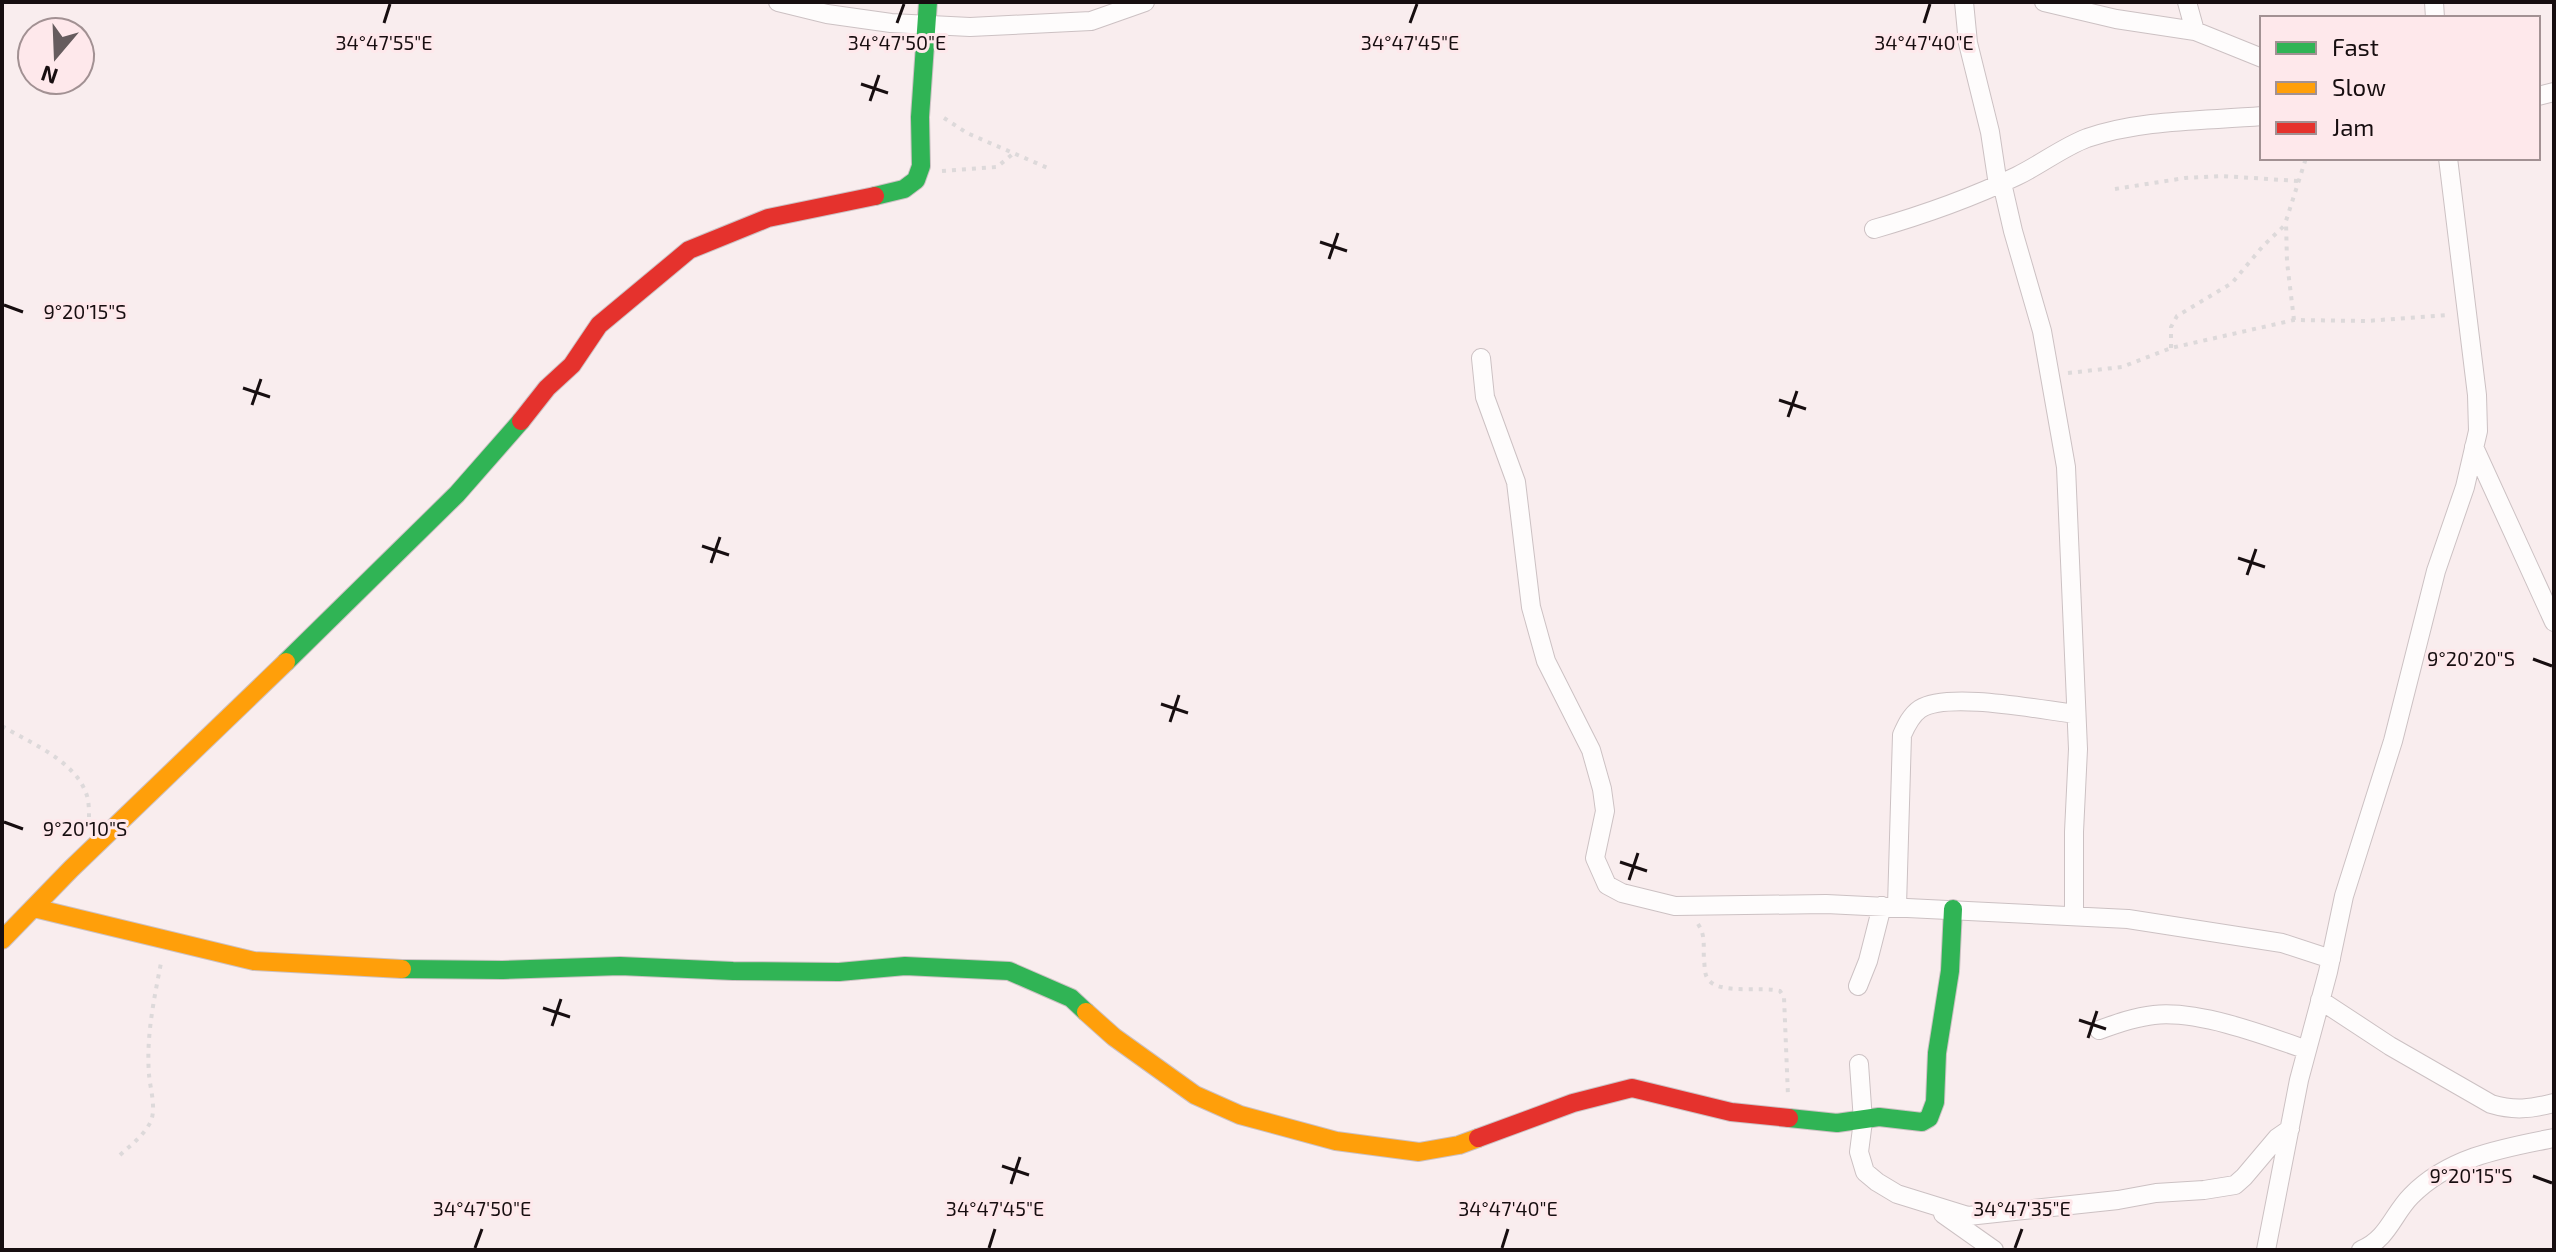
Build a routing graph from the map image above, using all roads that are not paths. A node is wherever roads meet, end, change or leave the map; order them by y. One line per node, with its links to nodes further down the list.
1 (778, 2): 8 (street)
2 (928, 2): 8 (street)
3 (1145, 2): 8 (street)
4 (1964, 2): 13 (street)
5 (2044, 2): 7 (street)
6 (2187, 2): 9 (street)
7 (2088, 8): 9 (street)
8 (926, 25): 20 (street)
9 (2195, 31): 10 (street)
10 (2260, 57)
11 (2260, 116): 13 (street)
12 (2448, 160): 16 (street)
13 (2000, 184): 14 (street); 18 (street)
14 (1874, 229)
15 (1481, 358): 19 (street)
16 (2474, 447): 17 (street); 24 (street)
17 (2554, 622)
18 (2076, 714): 19 (street); 22 (street)
19 (1889, 906): 21 (street); 25 (street)
20 (34, 908): 23 (street); 31 (street)
21 (1953, 909): 22 (street); 31 (street)
22 (2074, 915): 24 (street)
23 (2, 940)
24 (2331, 959): 26 (street)
25 (1858, 986)
26 (2320, 1000): 28 (street); 30 (street)
27 (2099, 1030): 28 (street)
28 (2307, 1050): 32 (street)
29 (1859, 1064): 31 (street)
30 (2554, 1103)
31 (1863, 1121): 34 (street)
32 (2290, 1129): 34 (street); 36 (street)
33 (2554, 1138): 37 (street)
34 (1931, 1205): 35 (street)
35 (1994, 1250)
36 (2266, 1250)
37 (2361, 1250)

